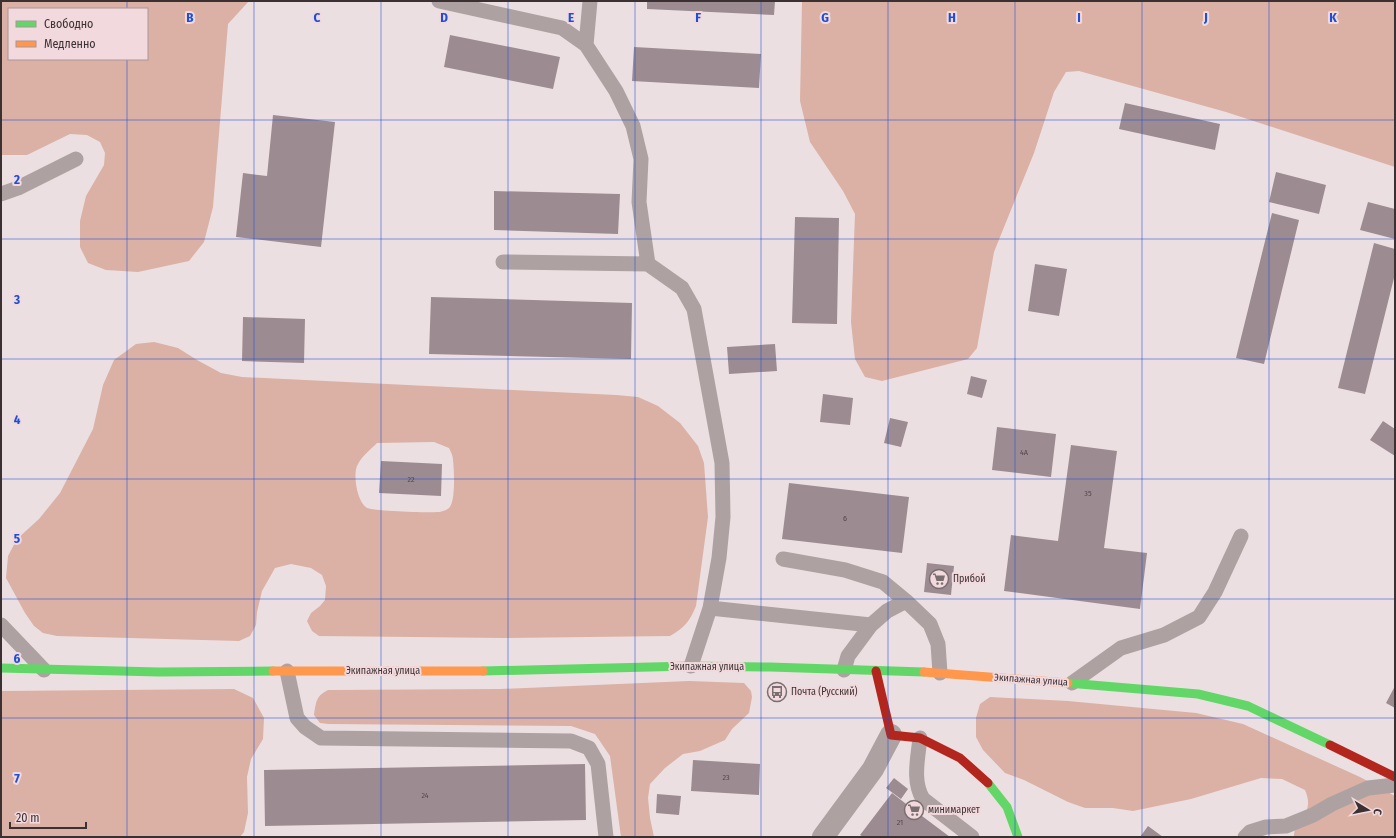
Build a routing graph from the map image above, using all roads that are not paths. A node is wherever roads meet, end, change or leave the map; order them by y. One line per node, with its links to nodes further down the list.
1 (438, 1): 3 (lane)
2 (590, 1): 3 (lane)
3 (586, 45): 7 (lane)
4 (76, 159): 5 (lane)
5 (1, 194)
6 (503, 262): 7 (lane)
7 (648, 264): 11 (lane)
8 (1241, 536): 21 (lane)
9 (784, 559): 10 (lane)
10 (906, 601): 13 (lane); 20 (lane)
11 (710, 608): 13 (lane); 14 (lane)
12 (1, 625): 16 (lane)
13 (871, 625): 17 (lane)
14 (692, 666): 17 (main road, Экипажная улица); 18 (main road, Экипажная улица)
15 (1, 668): 16 (main road, Экипажная улица)
16 (44, 670): 18 (main road, Экипажная улица)
17 (844, 670): 19 (main road, Экипажная улица)
18 (287, 671): 26 (lane)
19 (876, 671): 20 (main road, Экипажная улица); 22 (main road)
20 (940, 674): 21 (main road, Экипажная улица)
21 (1072, 682): 24 (main road, Экипажная улица)
22 (891, 735): 23 (main road); 27 (street)
23 (920, 738): 28 (lane); 29 (main road)
24 (1395, 777)
25 (1395, 785): 30 (lane)
26 (606, 837)
27 (823, 837)
28 (972, 837)
29 (1018, 837)
30 (1245, 837)

